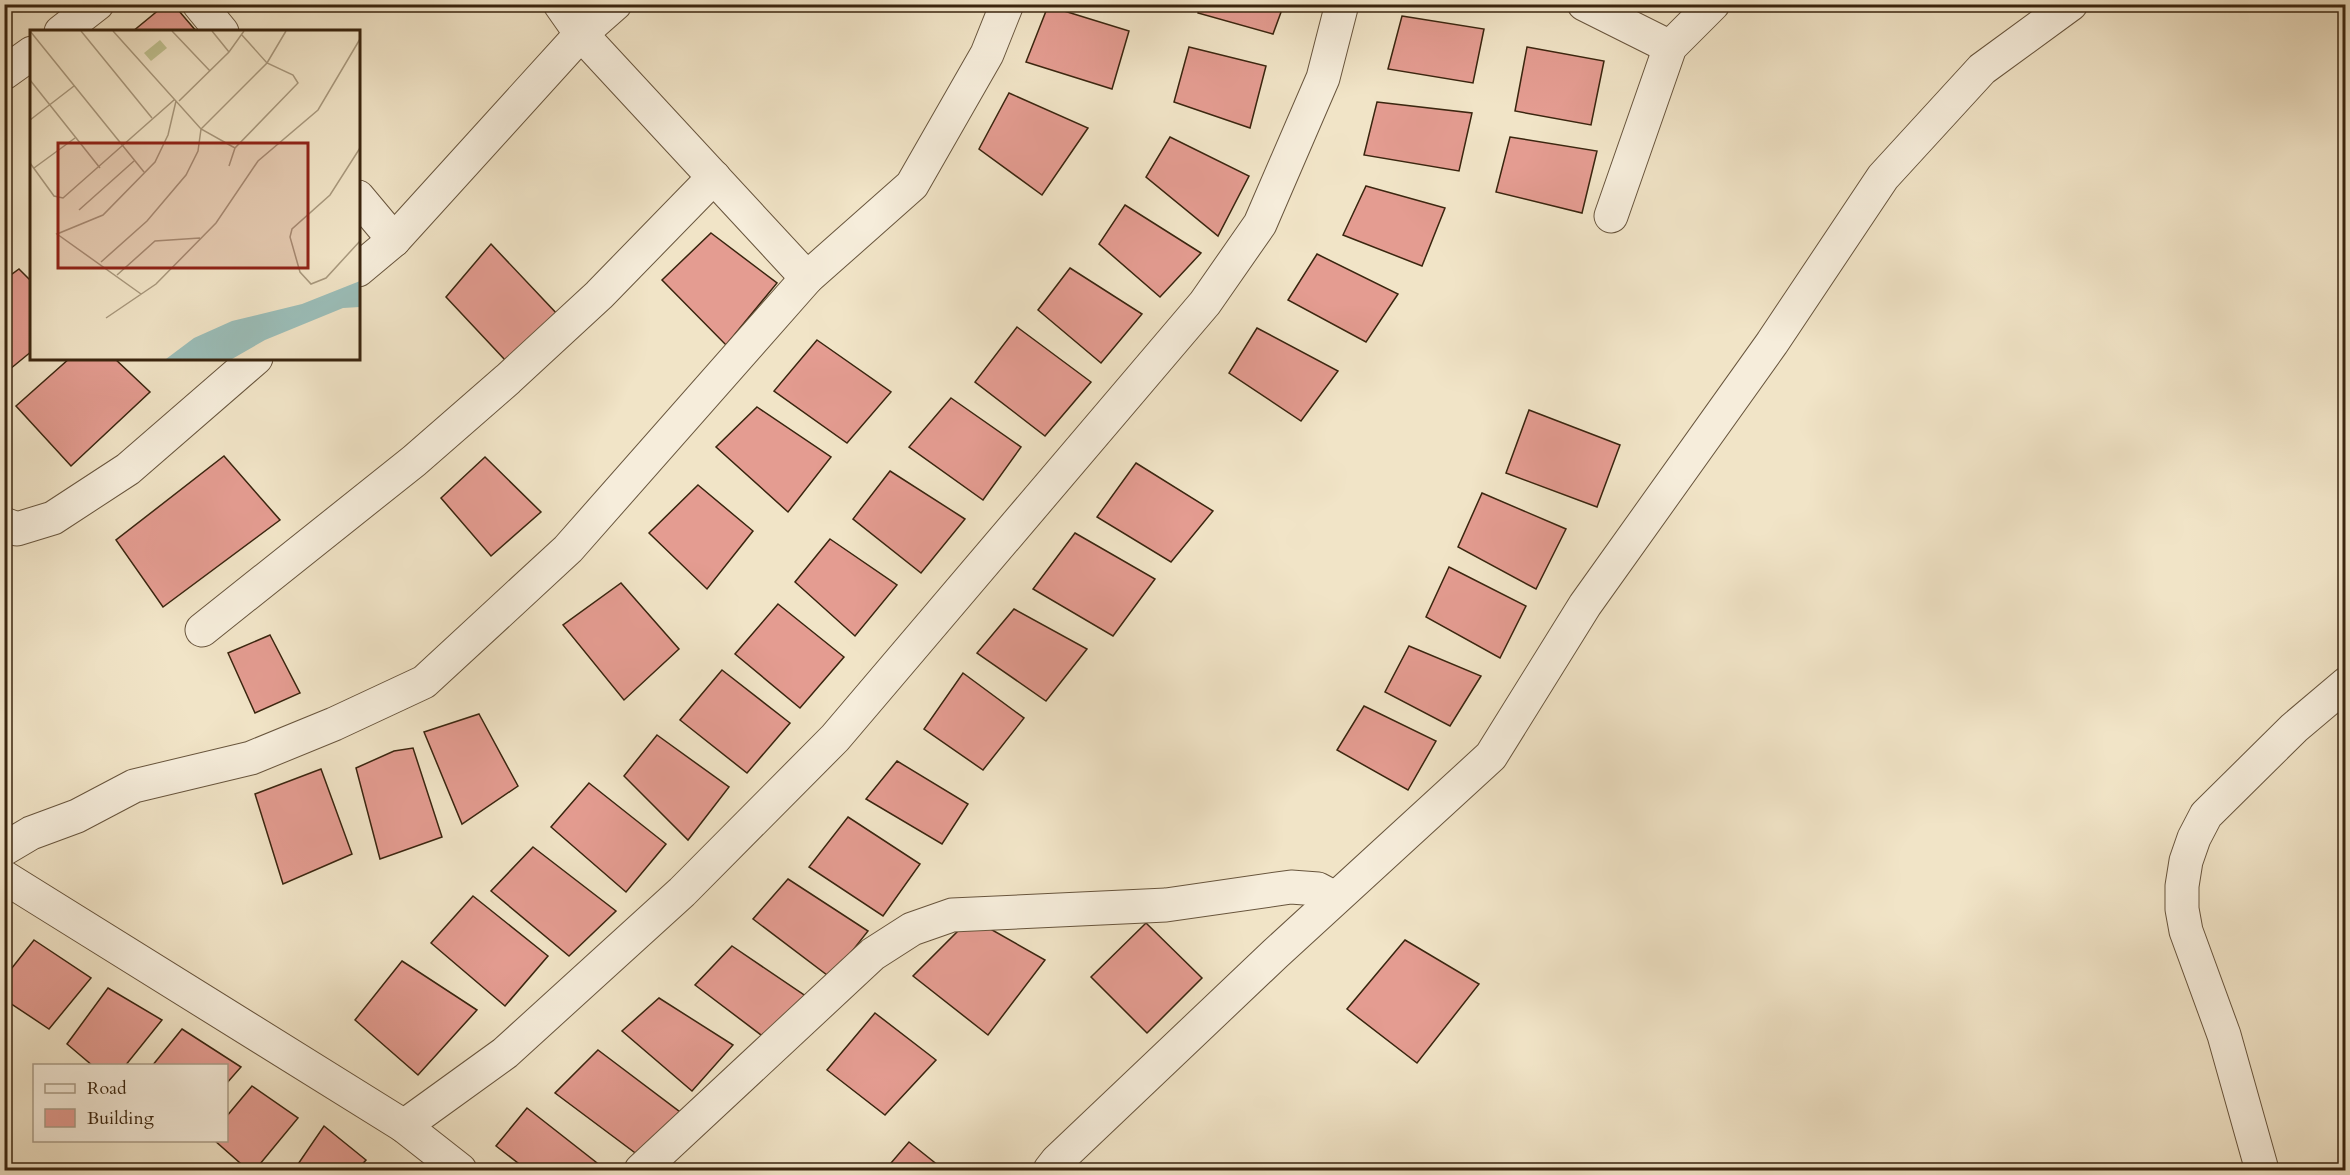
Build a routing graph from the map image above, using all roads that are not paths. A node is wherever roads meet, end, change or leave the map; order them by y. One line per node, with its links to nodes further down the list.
1 (98, 4): 10 (street)
2 (199, 4): 11 (street)
3 (560, 4): 12 (street)
4 (615, 4): 12 (street)
5 (1007, 4): 21 (street)
6 (1342, 4): 29 (street)
7 (1584, 4): 13 (street)
8 (1713, 4): 13 (street)
9 (2071, 4): 28 (street)
10 (64, 30)
11 (220, 30)
12 (581, 33): 16 (street); 19 (street)
13 (1670, 47): 18 (street)
14 (30, 54): 15 (street)
15 (4, 73)
16 (714, 177): 21 (street); 24 (street)
17 (360, 199): 19 (street)
18 (1611, 216)
19 (394, 240): 20 (street)
20 (360, 268)
21 (807, 278): 26 (street)
22 (254, 360): 23 (street)
23 (4, 524)
24 (202, 630)
25 (2346, 684): 33 (street)
26 (4, 849)
27 (4, 877): 29 (street)
28 (1335, 898): 31 (street); 32 (street)
29 (404, 1126): 30 (street)
30 (459, 1170)
31 (641, 1170)
32 (1050, 1170)
33 (2262, 1170)

